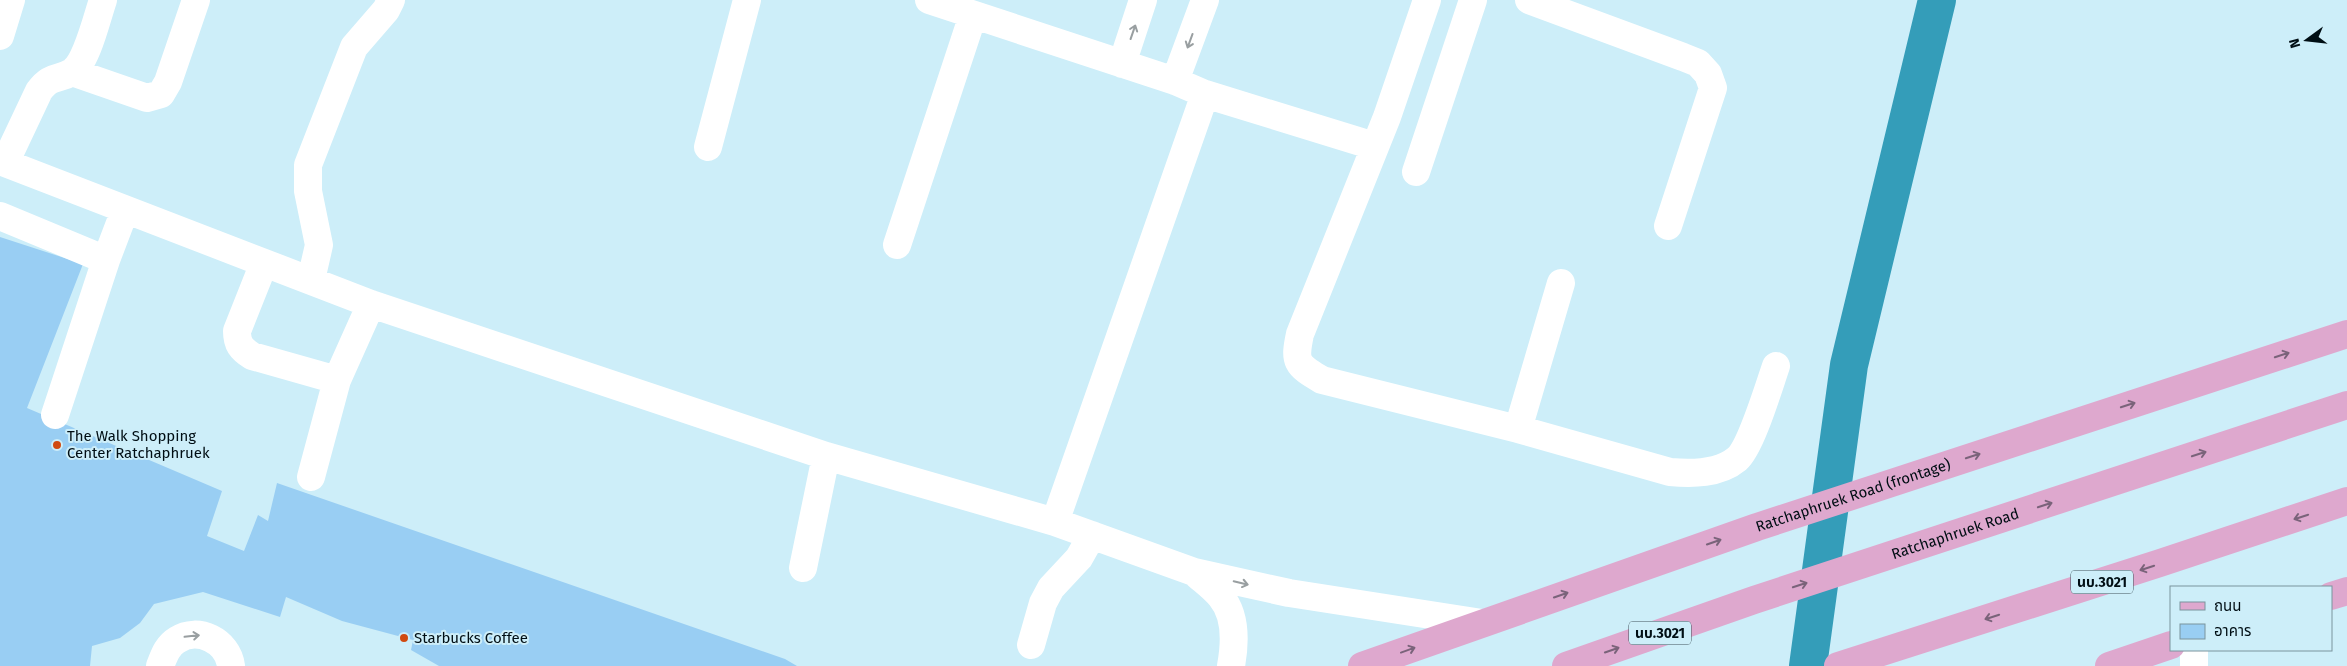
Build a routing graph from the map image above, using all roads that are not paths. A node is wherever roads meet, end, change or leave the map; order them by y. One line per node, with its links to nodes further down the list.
1 (11, 0): 13 (street)
2 (103, 0): 15 (street)
3 (196, 0): 15 (street)
4 (391, 0): 28 (street)
5 (747, 0): 19 (street)
6 (929, 0): 12 (street)
7 (1143, 0): 14 (street, one-way to 7)
8 (1204, 0): 16 (street, one-way to 16)
9 (1427, 0): 18 (street)
10 (1473, 0): 21 (street)
11 (1529, 0): 24 (street)
12 (973, 16): 14 (street); 25 (street)
13 (0, 36)
14 (1122, 64): 16 (street)
15 (72, 72): 20 (street)
16 (1175, 81): 17 (street)
17 (1205, 94): 18 (street); 40 (street)
18 (1374, 146): 36 (street)
19 (708, 147)
20 (2, 162): 22 (street)
21 (1416, 172)
22 (125, 210): 26 (street); 27 (street)
23 (0, 216): 26 (street)
24 (1668, 226)
25 (897, 245)
26 (106, 260): 35 (street)
27 (264, 262): 28 (street); 33 (street)
28 (312, 280): 30 (street)
29 (1561, 283): 36 (street)
30 (371, 304): 33 (street); 37 (street)
31 (2347, 334): 46 (main road, Ratchaphruek Road (frontage), one-way to 31)
32 (1776, 366): 36 (street)
33 (337, 380): 38 (street)
34 (2347, 405): 55 (main road, Ratchaphruek Road / นบ.3021, one-way to 34)
35 (55, 415)
36 (1518, 429)
37 (826, 456): 40 (street); 42 (street)
38 (311, 477)
39 (2347, 501): 50 (main road, นบ.3021, one-way to 50)
40 (1055, 522): 41 (street)
41 (1092, 535): 43 (street); 47 (street)
42 (803, 568)
43 (1194, 572): 46 (street, one-way to 46); 53 (street)
44 (2347, 591): 45 (main road)
45 (2332, 596)
46 (1482, 623): 54 (main road, Ratchaphruek Road (frontage), one-way to 46)
47 (1031, 645)
48 (2170, 645): 56 (main road)
49 (2194, 651): 57 (street)
50 (1846, 663)
51 (160, 666): 52 (street, one-way to 52)
52 (231, 666)
53 (1231, 666)
54 (1362, 666)
55 (1566, 666)
56 (2109, 666)
57 (2194, 666)

